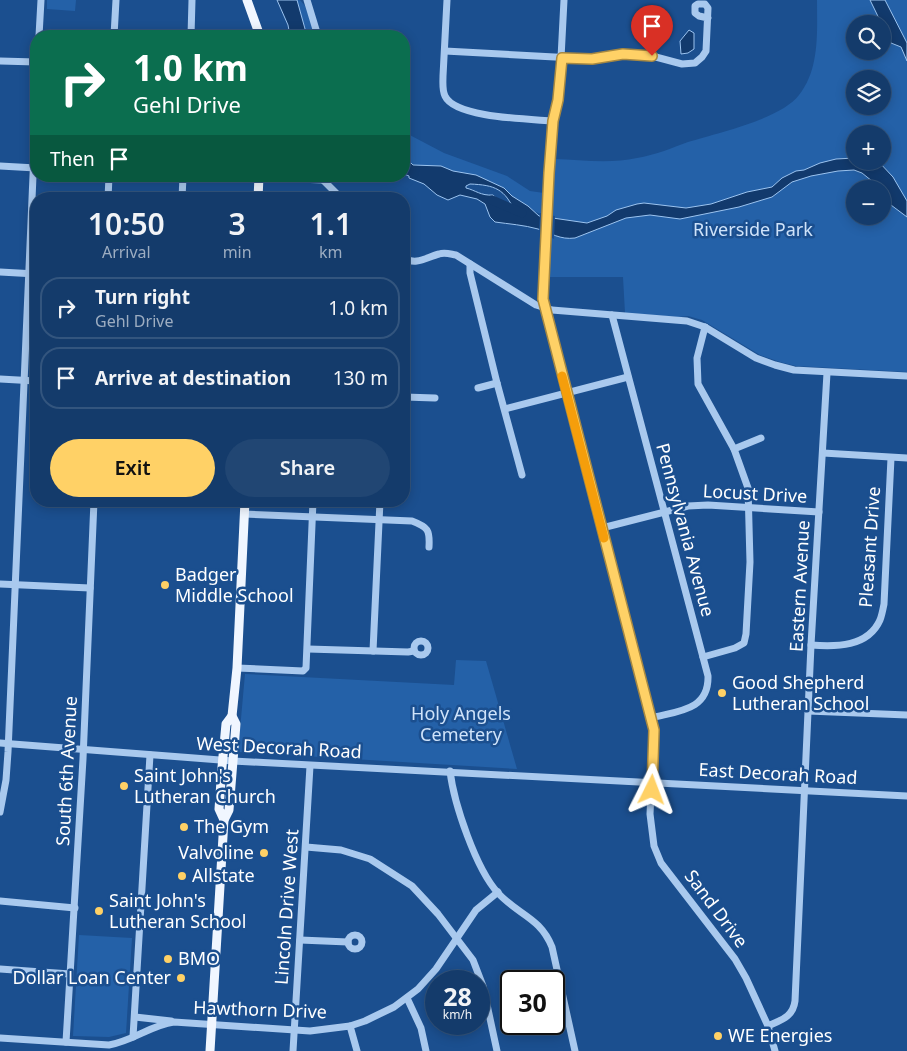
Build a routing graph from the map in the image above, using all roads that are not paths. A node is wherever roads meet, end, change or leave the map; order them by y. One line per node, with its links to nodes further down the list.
1 (41, 0): 9 (street)
2 (116, 0): 10 (street)
3 (192, 0): 11 (street)
4 (247, 0): 12 (main road)
5 (306, 0): 13 (street)
6 (447, 0): 14 (street)
7 (564, 0): 15 (street, Sand Drive)
8 (708, 18): 15 (street)
9 (39, 30)
10 (114, 30)
11 (190, 30)
12 (258, 30)
13 (316, 30)
14 (445, 52): 15 (street); 18 (street)
15 (562, 58): 18 (street, Sand Drive)
16 (0, 60): 17 (street)
17 (30, 62)
18 (553, 121): 27 (street, Sand Drive)
19 (0, 166): 20 (street)
20 (30, 168)
21 (326, 182): 22 (street)
22 (334, 191)
23 (410, 260): 24 (street)
24 (470, 264): 27 (street); 37 (street)
25 (0, 272): 26 (street)
26 (30, 274)
27 (544, 308): 29 (street); 39 (street, Sand Drive)
28 (30, 314): 35 (street)
29 (612, 315): 30 (street); 33 (street, Pennsylvania Avenue)
30 (705, 327): 31 (street); 44 (street)
31 (827, 372): 32 (street); 45 (street, Eastern Avenue)
32 (907, 376)
33 (628, 377): 39 (street); 54 (street, Pennsylvania Avenue)
34 (0, 379): 35 (street)
35 (25, 380): 36 (street); 62 (street)
36 (30, 380)
37 (497, 383): 38 (street); 42 (street)
38 (478, 388)
39 (566, 392): 42 (street); 59 (street, Sand Drive)
40 (410, 397): 41 (street)
41 (435, 398)
42 (505, 409): 48 (street)
43 (762, 438): 44 (street)
44 (734, 449): 53 (street)
45 (823, 453): 46 (street); 55 (street, Eastern Avenue)
46 (891, 458): 47 (street); 64 (street, Pleasant Drive)
47 (907, 458)
48 (522, 476)
49 (94, 507): 63 (street, South 6th Avenue)
50 (245, 507): 56 (main road)
51 (313, 507): 57 (street)
52 (380, 507): 58 (street)
53 (748, 508): 54 (street, Locust Drive); 55 (street, Locust Drive); 68 (street)
54 (665, 511): 59 (street, Locust Drive); 68 (street, Pennsylvania Avenue)
55 (819, 512): 64 (street, Eastern Avenue)
56 (244, 514): 57 (street); 69 (main road)
57 (313, 517): 58 (street); 65 (street)
58 (379, 519): 60 (street); 66 (street)
59 (602, 528): 73 (street, Sand Drive)
60 (429, 547)
61 (0, 584): 62 (street)
62 (16, 585): 63 (street); 75 (street)
63 (90, 588): 76 (street, South 6th Avenue)
64 (811, 645): 70 (street, Eastern Avenue)
65 (308, 649): 66 (street); 69 (street)
66 (374, 651): 67 (street)
67 (414, 651)
68 (703, 657): 73 (street, Pennsylvania Avenue)
69 (237, 668): 72 (main road)
70 (808, 711): 71 (street); 84 (street, Eastern Avenue)
71 (907, 715)
72 (232, 716): 78 (main road); 79 (main road)
73 (652, 718): 83 (street, Sand Drive)
74 (0, 743): 75 (street, West Decorah Road)
75 (9, 744): 76 (street, West Decorah Road); 86 (street)
76 (83, 749): 77 (street, West Decorah Road); 91 (street, South 6th Avenue)
77 (150, 755): 78 (street, West Decorah Road); 98 (street)
78 (222, 760): 79 (street, West Decorah Road); 87 (main road)
79 (233, 761): 80 (street, West Decorah Road); 87 (main road)
80 (310, 766): 81 (street, West Decorah Road); 88 (street, Lincoln Drive West)
81 (450, 771): 82 (street, West Decorah Road); 89 (street)
82 (557, 778): 83 (street, East Decorah Road)
83 (652, 782): 84 (street, East Decorah Road); 102 (street, Sand Drive)
84 (805, 791): 85 (street, East Decorah Road); 102 (street, Eastern Avenue)
85 (907, 796)
86 (0, 812)
87 (224, 820): 100 (main road)
88 (306, 847): 92 (street); 93 (street, Lincoln Drive West)
89 (498, 892): 92 (street, Hawthorn Drive); 112 (street)
90 (0, 901): 91 (street)
91 (75, 908): 96 (street, South 6th Avenue)
92 (457, 939): 97 (street, Hawthorn Drive); 111 (street)
93 (300, 940): 94 (street); 103 (street, Lincoln Drive West)
94 (348, 942)
95 (0, 969): 96 (street)
96 (70, 974): 106 (street, South 6th Avenue)
97 (407, 998): 101 (street, Hawthorn Drive); 110 (street)
98 (135, 1016): 99 (street); 104 (street)
99 (174, 1022): 100 (street, Hawthorn Drive); 104 (street, Hawthorn Drive)
100 (212, 1025): 103 (street, Hawthorn Drive); 107 (main road)
101 (350, 1026): 103 (street, Hawthorn Drive); 109 (street)
102 (768, 1026): 113 (street, Sand Drive)
103 (294, 1030): 108 (street, Lincoln Drive West)
104 (133, 1037): 106 (street, Hawthorn Drive)
105 (0, 1038): 106 (street, Hawthorn Drive)
106 (66, 1042)
107 (210, 1051)
108 (293, 1051)
109 (357, 1051)
110 (426, 1051)
111 (497, 1051)
112 (575, 1051)
113 (775, 1051)

